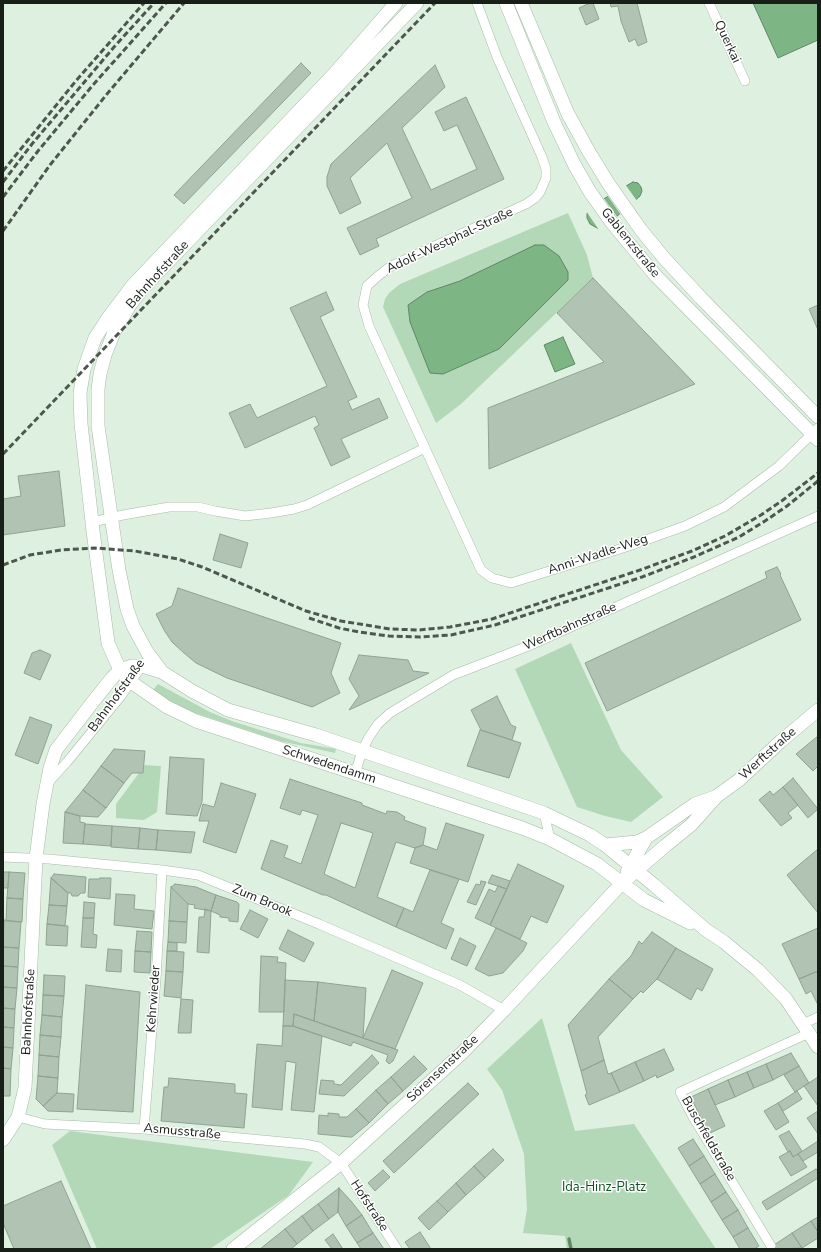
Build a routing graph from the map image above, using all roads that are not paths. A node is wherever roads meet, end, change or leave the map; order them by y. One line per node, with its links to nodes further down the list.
1 (396, 3): 13 (main road, Bahnhofstraße)
2 (417, 3): 12 (main road, Bahnhofstraße)
3 (478, 3): 10 (street, Adolf-Westphal-Straße)
4 (506, 3): 9 (main road, Gablenzstraße)
5 (521, 3): 8 (main road, Gablenzstraße)
6 (709, 3): 7 (street, Querkai)
7 (745, 81)
8 (818, 417)
9 (816, 434): 10 (street, Anni-Wadle-Weg)
10 (425, 448): 12 (street)
11 (818, 516): 20 (street, Werftbahnstraße)
12 (111, 517): 13 (street); 14 (main road, Bahnhofstraße)
13 (92, 522): 16 (main road, Bahnhofstraße)
14 (147, 652): 15 (street, Bahnhofstraße); 17 (main road, Schwedendamm)
15 (142, 666): 16 (main road); 17 (main road); 18 (street, Bahnhofstraße)
16 (120, 670): 18 (main road, Schwedendamm); 22 (main road, Bahnhofstraße)
17 (162, 672): 20 (main road, Schwedendamm)
18 (131, 682): 21 (main road, Schwedendamm); 22 (street, Bahnhofstraße)
19 (818, 710): 23 (main road, Werftstraße)
20 (362, 751): 21 (street, Werftbahnstraße); 24 (main road, Schwedendamm)
21 (355, 774): 26 (main road, Schwedendamm)
22 (48, 784): 29 (main road, Bahnhofstraße)
23 (717, 796): 25 (main road, Werftstraße); 30 (main road, Werftstraße)
24 (544, 813): 26 (street); 27 (main road, Schwedendamm)
25 (646, 838): 27 (main road, Werftstraße); 30 (main road, Werftstraße)
26 (550, 839): 32 (main road, Schwedendamm)
27 (605, 845): 30 (main road, Schwedendamm)
28 (3, 857): 29 (street, Zum Brook)
29 (36, 858): 31 (street, Zum Brook); 38 (main road, Bahnhofstraße)
30 (633, 868): 32 (main road, Sörensenstraße); 33 (main road, Schwedendamm)
31 (162, 870): 34 (street, Zum Brook); 39 (street, Kehrwieder)
32 (622, 883): 33 (main road, Schwedendamm); 34 (main road, Sörensenstraße)
33 (706, 930): 36 (main road)
34 (504, 1010): 41 (main road, Sörensenstraße)
35 (818, 1017): 36 (street)
36 (806, 1029): 37 (main road); 42 (street, Buschfeldstraße)
37 (818, 1048)
38 (18, 1117): 39 (street, Asmusstraße); 40 (main road, Bahnhofstraße)
39 (144, 1129): 41 (street, Asmusstraße)
40 (3, 1140)
41 (341, 1163): 43 (main road, Sörensenstraße); 44 (street, Hofstraße)
42 (772, 1246)
43 (237, 1248)
44 (397, 1249)

